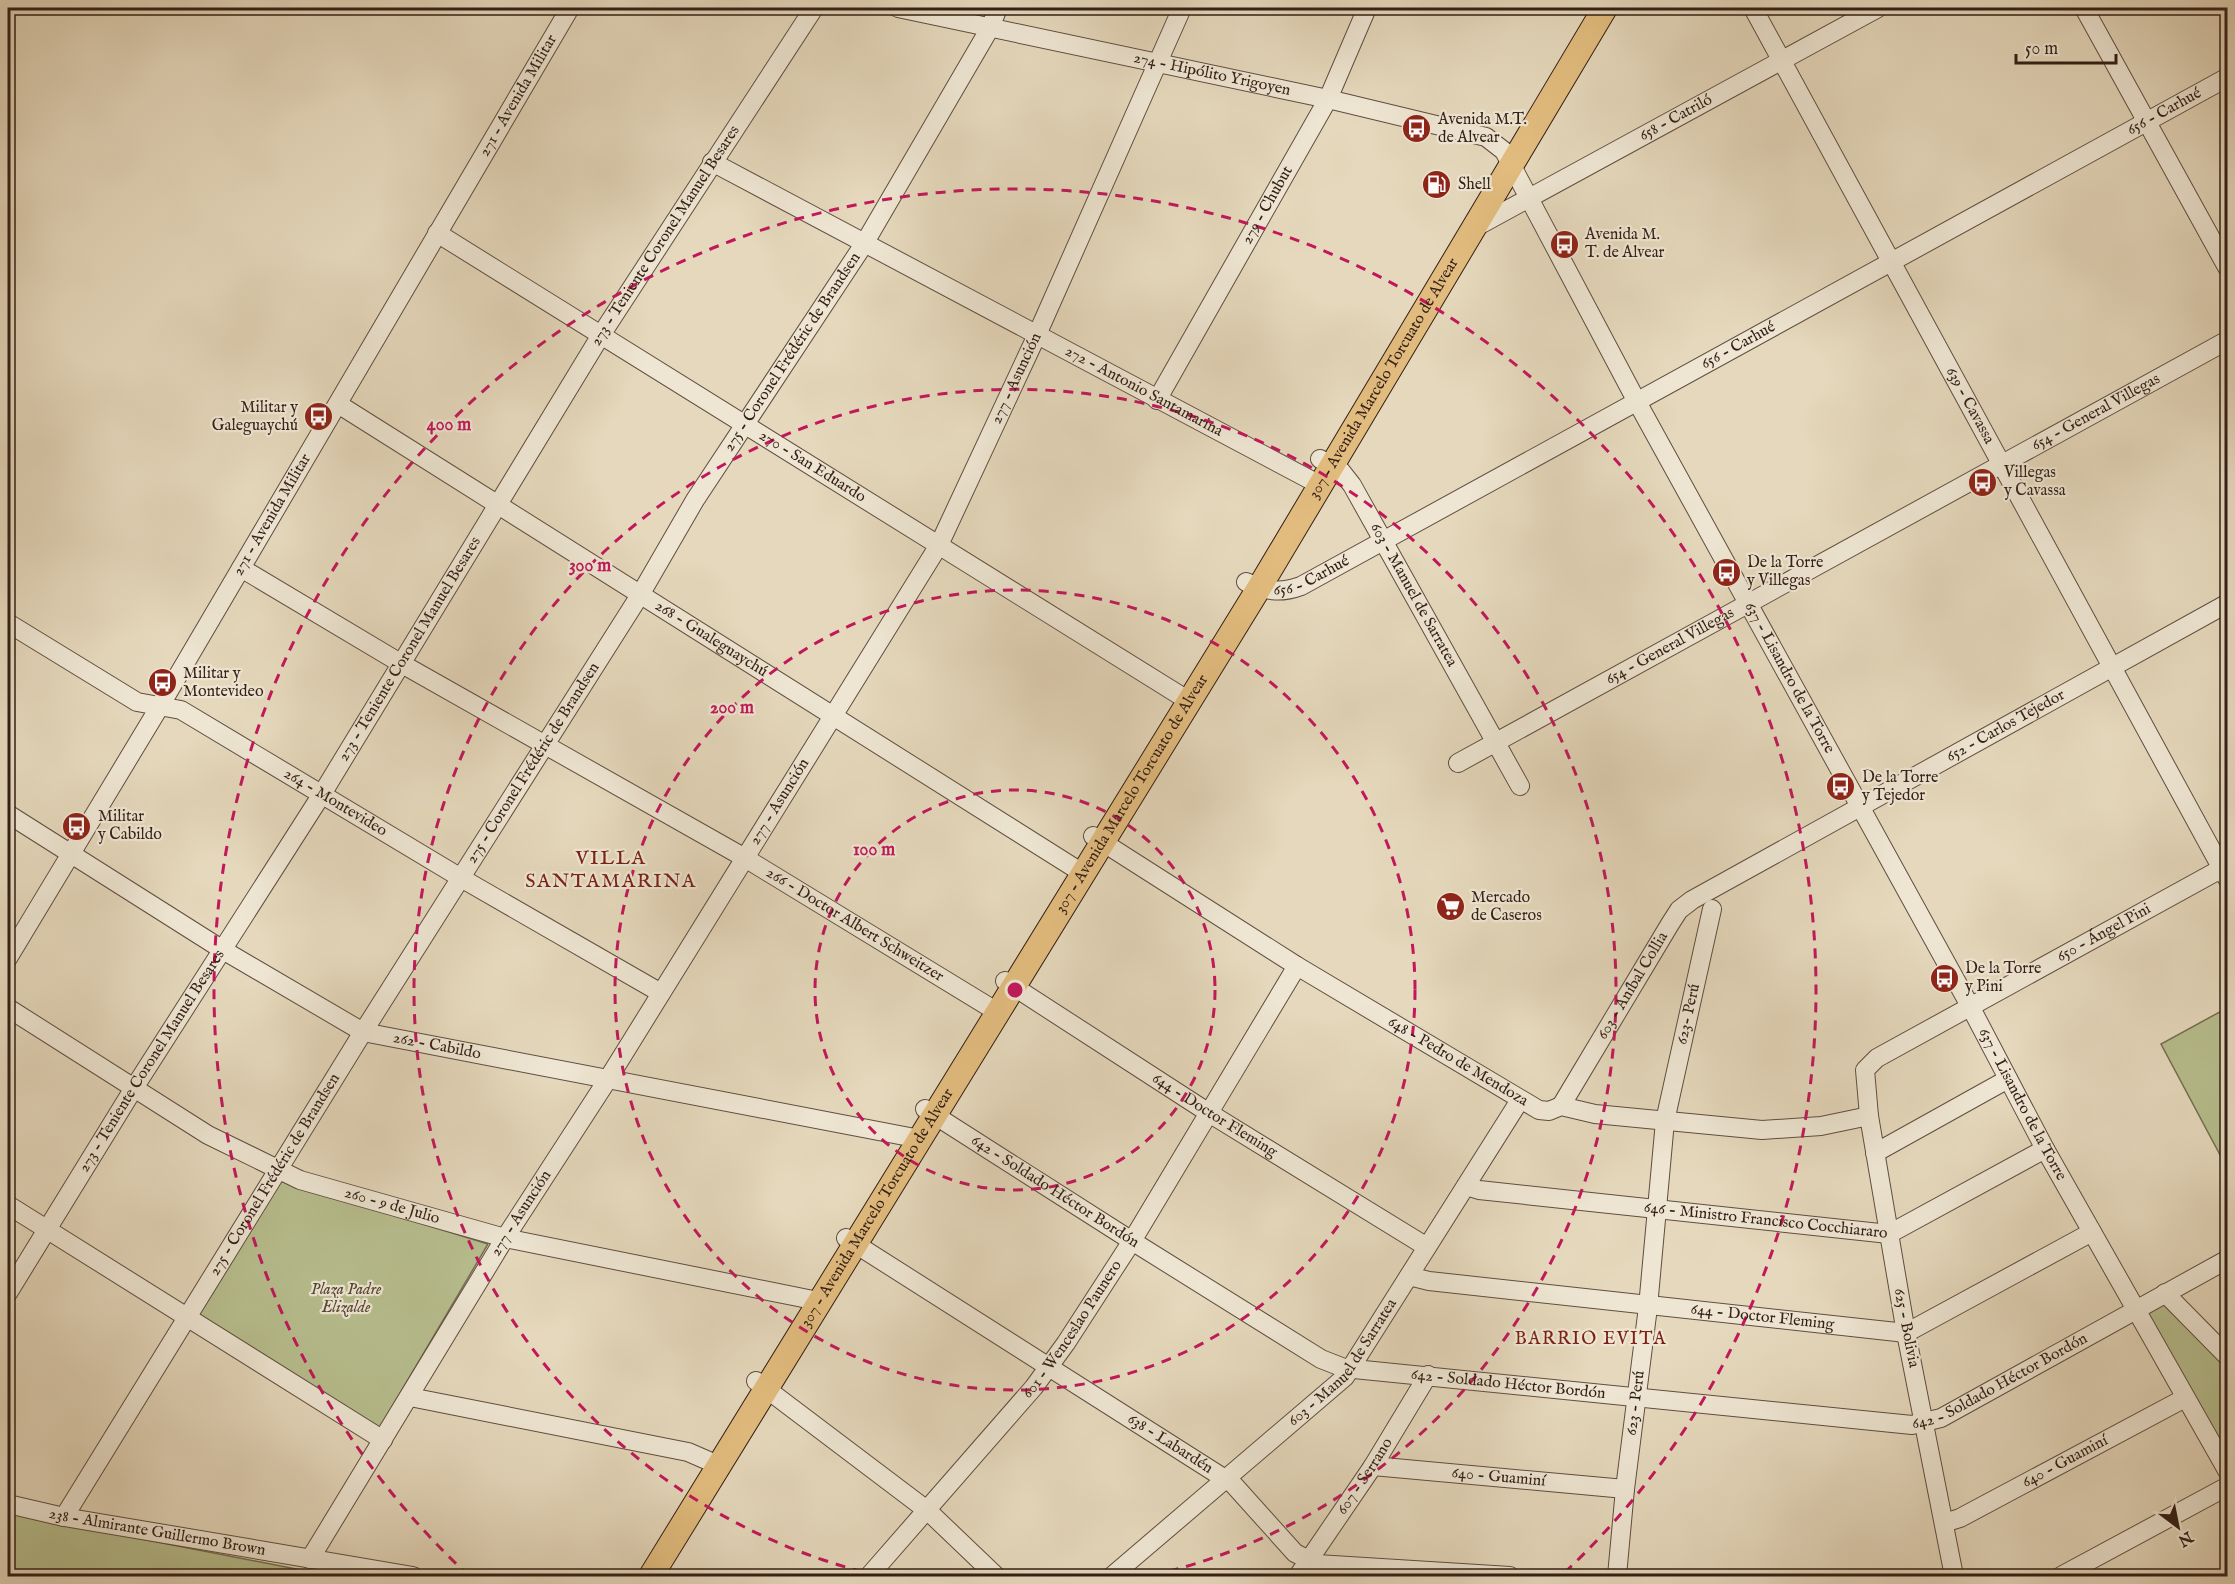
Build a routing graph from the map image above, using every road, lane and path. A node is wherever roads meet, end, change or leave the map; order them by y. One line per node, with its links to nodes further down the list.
1 (570, 8): 22 (street, 271 - Avenida Militar)
2 (814, 8): 19 (street, 273 - Teniente Coronel Manuel Besares)
3 (898, 8): 12 (street, 274 - Hipólito Yrigoyen)
4 (998, 8): 12 (street, 275 - Coronel Frédéric de Brandsen)
5 (1182, 8): 14 (street, 277 - Asunción)
6 (1367, 8): 16 (street, 279 - Chubut)
7 (1587, 8): 18 (main road, 307 - Avenida Marcelo Torcuato de Alvear)
8 (1605, 8): 18 (main road, 307 - Avenida Marcelo Torcuato de Alvear)
9 (1754, 8): 13 (street, 639 - Cavassa)
10 (1878, 8): 13 (street, 658 - Catriló)
11 (2084, 8): 17 (street)
12 (990, 28): 14 (street, 274 - Hipólito Yrigoyen); 23 (street, 275 - Coronel Frédéric de Brandsen)
13 (1781, 60): 20 (street, 658 - Catriló); 24 (street, 639 - Cavassa)
14 (1159, 64): 16 (street, 274 - Hipólito Yrigoyen); 27 (street, 277 - Asunción)
15 (2228, 77): 17 (street, 656 - Carhué)
16 (1328, 99): 18 (street, 274 - Hipólito Yrigoyen); 29 (street, 279 - Chubut)
17 (2145, 123): 24 (street, 656 - Carhué); 25 (street)
18 (1508, 158): 20 (street, 637 - Lisandro de la Torre); 21 (main road, 307 - Avenida Marcelo Torcuato de Alvear); 34 (main road, 307 - Avenida Marcelo Torcuato de Alvear)
19 (712, 162): 23 (street, 272 - Antonio Santamarina); 26 (street, 273 - Teniente Coronel Manuel Besares)
20 (1529, 198): 21 (street, 658 - Catriló); 30 (street, 637 - Lisandro de la Torre)
21 (1472, 229): 34 (main road, 307 - Avenida Marcelo Torcuato de Alvear)
22 (437, 233): 26 (street, 270 - San Eduardo); 31 (street, 271 - Avenida Militar)
23 (864, 244): 27 (street, 272 - Antonio Santamarina); 32 (street, 275 - Coronel Frédéric de Brandsen)
24 (1893, 261): 30 (street, 656 - Carhué); 33 (street, 639 - Cavassa)
25 (2228, 269)
26 (601, 335): 32 (street, 270 - San Eduardo); 35 (street, 273 - Teniente Coronel Manuel Besares)
27 (1036, 337): 29 (street, 272 - Antonio Santamarina); 37 (street, 277 - Asunción)
28 (2228, 340): 33 (street, 654 - General Villegas)
29 (1157, 400): 34 (street, 272 - Antonio Santamarina)
30 (1636, 400): 36 (street, 656 - Carhué); 41 (street, 637 - Lisandro de la Torre)
31 (338, 404): 35 (street, 268 - Gualeguaychú); 38 (street, 271 - Avenida Militar)
32 (744, 424): 37 (street, 270 - San Eduardo); 40 (street, 275 - Coronel Frédéric de Brandsen)
33 (2001, 463): 41 (street, 654 - General Villegas); 45 (street, 639 - Cavassa)
34 (1320, 472): 36 (street, 603 - Manuel de Sarratea); 39 (main road, 307 - Avenida Marcelo Torcuato de Alvear)
35 (499, 506): 40 (street, 268 - Gualeguaychú); 44 (street, 273 - Teniente Coronel Manuel Besares)
36 (1383, 541): 39 (street, 656 - Carhué); 49 (street, 603 - Manuel de Sarratea)
37 (939, 545): 46 (street, 270 - San Eduardo); 48 (street, 277 - Asunción)
38 (241, 568): 44 (street, 266 - Doctor Albert Schweitzer); 47 (street, 271 - Avenida Militar)
39 (1252, 585): 46 (main road, 307 - Avenida Marcelo Torcuato de Alvear)
40 (639, 595): 48 (street, 268 - Gualeguaychú); 50 (street, 275 - Coronel Frédéric de Brandsen)
41 (1748, 603): 49 (street, 654 - General Villegas); 54 (street, 637 - Lisandro de la Torre)
42 (2228, 603): 45 (street, 652 - Carlos Tejedor)
43 (8, 623): 47 (street, 264 - Montevideo)
44 (402, 664): 50 (street, 266 - Doctor Albert Schweitzer); 53 (street, 273 - Teniente Coronel Manuel Besares)
45 (2112, 667): 54 (street, 652 - Carlos Tejedor); 60 (street, 639 - Cavassa)
46 (1184, 698): 56 (main road, 307 - Avenida Marcelo Torcuato de Alvear)
47 (160, 706): 53 (street, 264 - Montevideo); 57 (street, 271 - Avenida Militar)
48 (833, 716): 58 (street, 277 - Asunción); 59 (street, 268 - Gualeguaychú)
49 (1496, 742): 51 (street, 654 - General Villegas); 52 (street, 603 - Manuel de Sarratea)
50 (545, 746): 58 (street, 266 - Doctor Albert Schweitzer); 61 (street, 275 - Coronel Frédéric de Brandsen)
51 (1458, 763)
52 (1520, 786)
53 (322, 794): 61 (street, 264 - Montevideo); 64 (street, 273 - Teniente Coronel Manuel Besares)
54 (1857, 806): 62 (street, 652 - Carlos Tejedor); 69 (street, 637 - Lisandro de la Torre)
55 (8, 814): 57 (street, 262 - Cabildo)
56 (1098, 839): 59 (main road, 307 - Avenida Marcelo Torcuato de Alvear); 66 (street, 648 - Pedro de Mendoza)
57 (71, 852): 64 (street, 262 - Cabildo); 65 (street, 271 - Avenida Militar)
58 (745, 858): 68 (street, 277 - Asunción); 71 (street, 266 - Doctor Albert Schweitzer)
59 (1079, 871): 67 (main road, 307 - Avenida Marcelo Torcuato de Alvear)
60 (2225, 871): 69 (street, 650 - Ángel Pini)
61 (461, 878): 68 (street, 264 - Montevideo); 72 (street, 275 - Coronel Frédéric de Brandsen)
62 (1722, 882): 78 (street, 603 - Aníbal Collia)
63 (1712, 909): 82 (street, 623- Perú)
64 (223, 950): 72 (street, 262 - Cabildo); 76 (street, 273 - Teniente Coronel Manuel Besares)
65 (8, 958)
66 (1297, 966): 77 (street, 648 - Pedro de Mendoza); 80 (street, 601 - Wenceslao Paunero)
67 (1010, 984): 71 (main road, 307 - Avenida Marcelo Torcuato de Alvear); 80 (street, 644 - Doctor Fleming)
68 (661, 993): 74 (street, 277 - Asunción)
69 (1970, 1006): 73 (street, 650 - Ángel Pini); 75 (street, 637 - Lisandro de la Torre)
70 (8, 1008): 76 (street, 260 - 9 de Julio)
71 (994, 1010): 79 (main road, 307 - Avenida Marcelo Torcuato de Alvear)
72 (363, 1032): 74 (street, 262 - Cabildo); 86 (street, 275 - Coronel Frédéric de Brandsen)
73 (1865, 1078): 81 (street, 625 - Bolivia)
74 (608, 1079): 83 (street, 262 - Cabildo); 93 (street, 277 - Asunción)
75 (2008, 1079): 84 (street, 637 - Lisandro de la Torre); 85 (street)
76 (134, 1088): 86 (street, 260 - 9 de Julio); 90 (street, 273 - Teniente Coronel Manuel Besares)
77 (1520, 1100): 78 (street, 648 - Pedro de Mendoza); 87 (street, 603 - Manuel de Sarratea)
78 (1561, 1106): 82 (street, 648 - Pedro de Mendoza)
79 (930, 1112): 83 (main road, 307 - Avenida Marcelo Torcuato de Alvear); 95 (street, 642 - Soldado Héctor Bordón)
80 (1209, 1113): 95 (street, 601 - Wenceslao Paunero); 96 (street, 644 - Doctor Fleming)
81 (1869, 1116): 82 (street, 648 - Pedro de Mendoza); 85 (street, 625 - Bolivia)
82 (1665, 1121): 89 (street, 623 - Perú)
83 (914, 1138): 94 (main road, 307 - Avenida Marcelo Torcuato de Alvear)
84 (2045, 1149): 91 (street, 637 - Lisandro de la Torre); 92 (street, 646 - Ministro Francisco Cocchiararo)
85 (1875, 1153): 92 (street, 625 - Bolivia)
86 (278, 1171): 93 (street, 260 - 9 de Julio); 104 (street, 275 - Coronel Frédéric de Brandsen)
87 (1466, 1186): 89 (street, 646 - Ministro Francisco Cocchiararo); 96 (street, 603 - Manuel de Sarratea)
88 (8, 1205): 90 (street)
89 (1656, 1211): 92 (street, 646 - Ministro Francisco Cocchiararo); 102 (street, 623 - Perú)
90 (46, 1230): 99 (street, 273 - Teniente Coronel Manuel Besares); 104 (street)
91 (2092, 1233): 103 (street, 637 - Lisandro de la Torre); 105 (street)
92 (1889, 1234): 105 (street, 625 - Bolivia)
93 (505, 1238): 101 (street, 260 - 9 de Julio); 112 (street, 277 - Asunción)
94 (850, 1240): 101 (main road, 307 - Avenida Marcelo Torcuato de Alvear); 107 (street, 638 - Labardén)
95 (1132, 1241): 107 (street, 601 - Wenceslao Paunero); 108 (street, 642 - Soldado Héctor Bordón)
96 (1427, 1247): 98 (street, 603 - Manuel de Sarratea)
97 (2228, 1259): 100 (street, 642 - Soldado Héctor Bordón)
98 (1409, 1276): 102 (street, 644 - Doctor Fleming); 108 (street, 603 - Manuel de Sarratea)
99 (8, 1293)
100 (2165, 1293): 103 (street, 642 - Soldado Héctor Bordón); 106 (street)
101 (812, 1300): 110 (main road, 307 - Avenida Marcelo Torcuato de Alvear)
102 (1648, 1307): 105 (street, 644 - Doctor Fleming); 111 (street, 623 - Perú)
103 (2135, 1310): 113 (street, 637 - Lisandro de la Torre); 114 (street, 642 - Soldado Héctor Bordón)
104 (186, 1317): 115 (street); 125 (street, 275 - Coronel Frédéric de Brandsen)
105 (1906, 1333): 114 (street, 625 - Bolivia)
106 (2228, 1357)
107 (1048, 1368): 120 (street, 638 - Labardén); 124 (street, 601 - Wenceslao Paunero)
108 (1351, 1368): 109 (street, 642 - Soldado Héctor Bordón); 120 (street, 603 - Manuel de Sarratea)
109 (1428, 1375): 111 (street, 642 - Soldado Héctor Bordón); 118 (street, 607 - Serrano)
110 (760, 1385): 117 (main road, 307 - Avenida Marcelo Torcuato de Alvear); 124 (street)
111 (1639, 1396): 114 (street, 642 - Soldado Héctor Bordón); 122 (street, 623 - Perú)
112 (410, 1397): 115 (street, 277 - Asunción); 117 (street)
113 (2185, 1398): 116 (street, 637 - Lisandro de la Torre); 126 (street, 640 - Guaminí)
114 (1926, 1424): 126 (street, 625 - Bolivia)
115 (383, 1440): 127 (street, 277 - Asunción)
116 (2223, 1451): 119 (street, 637 - Lisandro de la Torre)
117 (713, 1463): 130 (main road, 307 - Avenida Marcelo Torcuato de Alvear); 131 (main road, 307 - Avenida Marcelo Torcuato de Alvear)
118 (1373, 1466): 122 (street, 640 - Guaminí); 128 (street, 607 - Serrano)
119 (2228, 1472)
120 (1224, 1478): 128 (street, 638 - Labardén); 134 (street, 603 - Manuel de Sarratea)
121 (2228, 1486): 139 (street)
122 (1625, 1489): 137 (street, 623 - Perú)
123 (8, 1504): 125 (street, 238 - Almirante Guillermo Brown)
124 (928, 1511): 132 (street, 601 - Wenceslao Paunero); 133 (street)
125 (64, 1517): 127 (street, 238 - Almirante Guillermo Brown)
126 (1944, 1522): 138 (street, 625 - Bolivia)
127 (310, 1559): 129 (street, 238 - Almirante Guillermo Brown)
128 (1309, 1561): 135 (street, 607 - Serrano); 136 (street)
129 (412, 1576)
130 (640, 1576)
131 (651, 1576)
132 (869, 1576)
133 (996, 1576)
134 (1113, 1576)
135 (1298, 1576)
136 (1510, 1576)
137 (1617, 1576)
138 (1953, 1576)
139 (2061, 1576)

